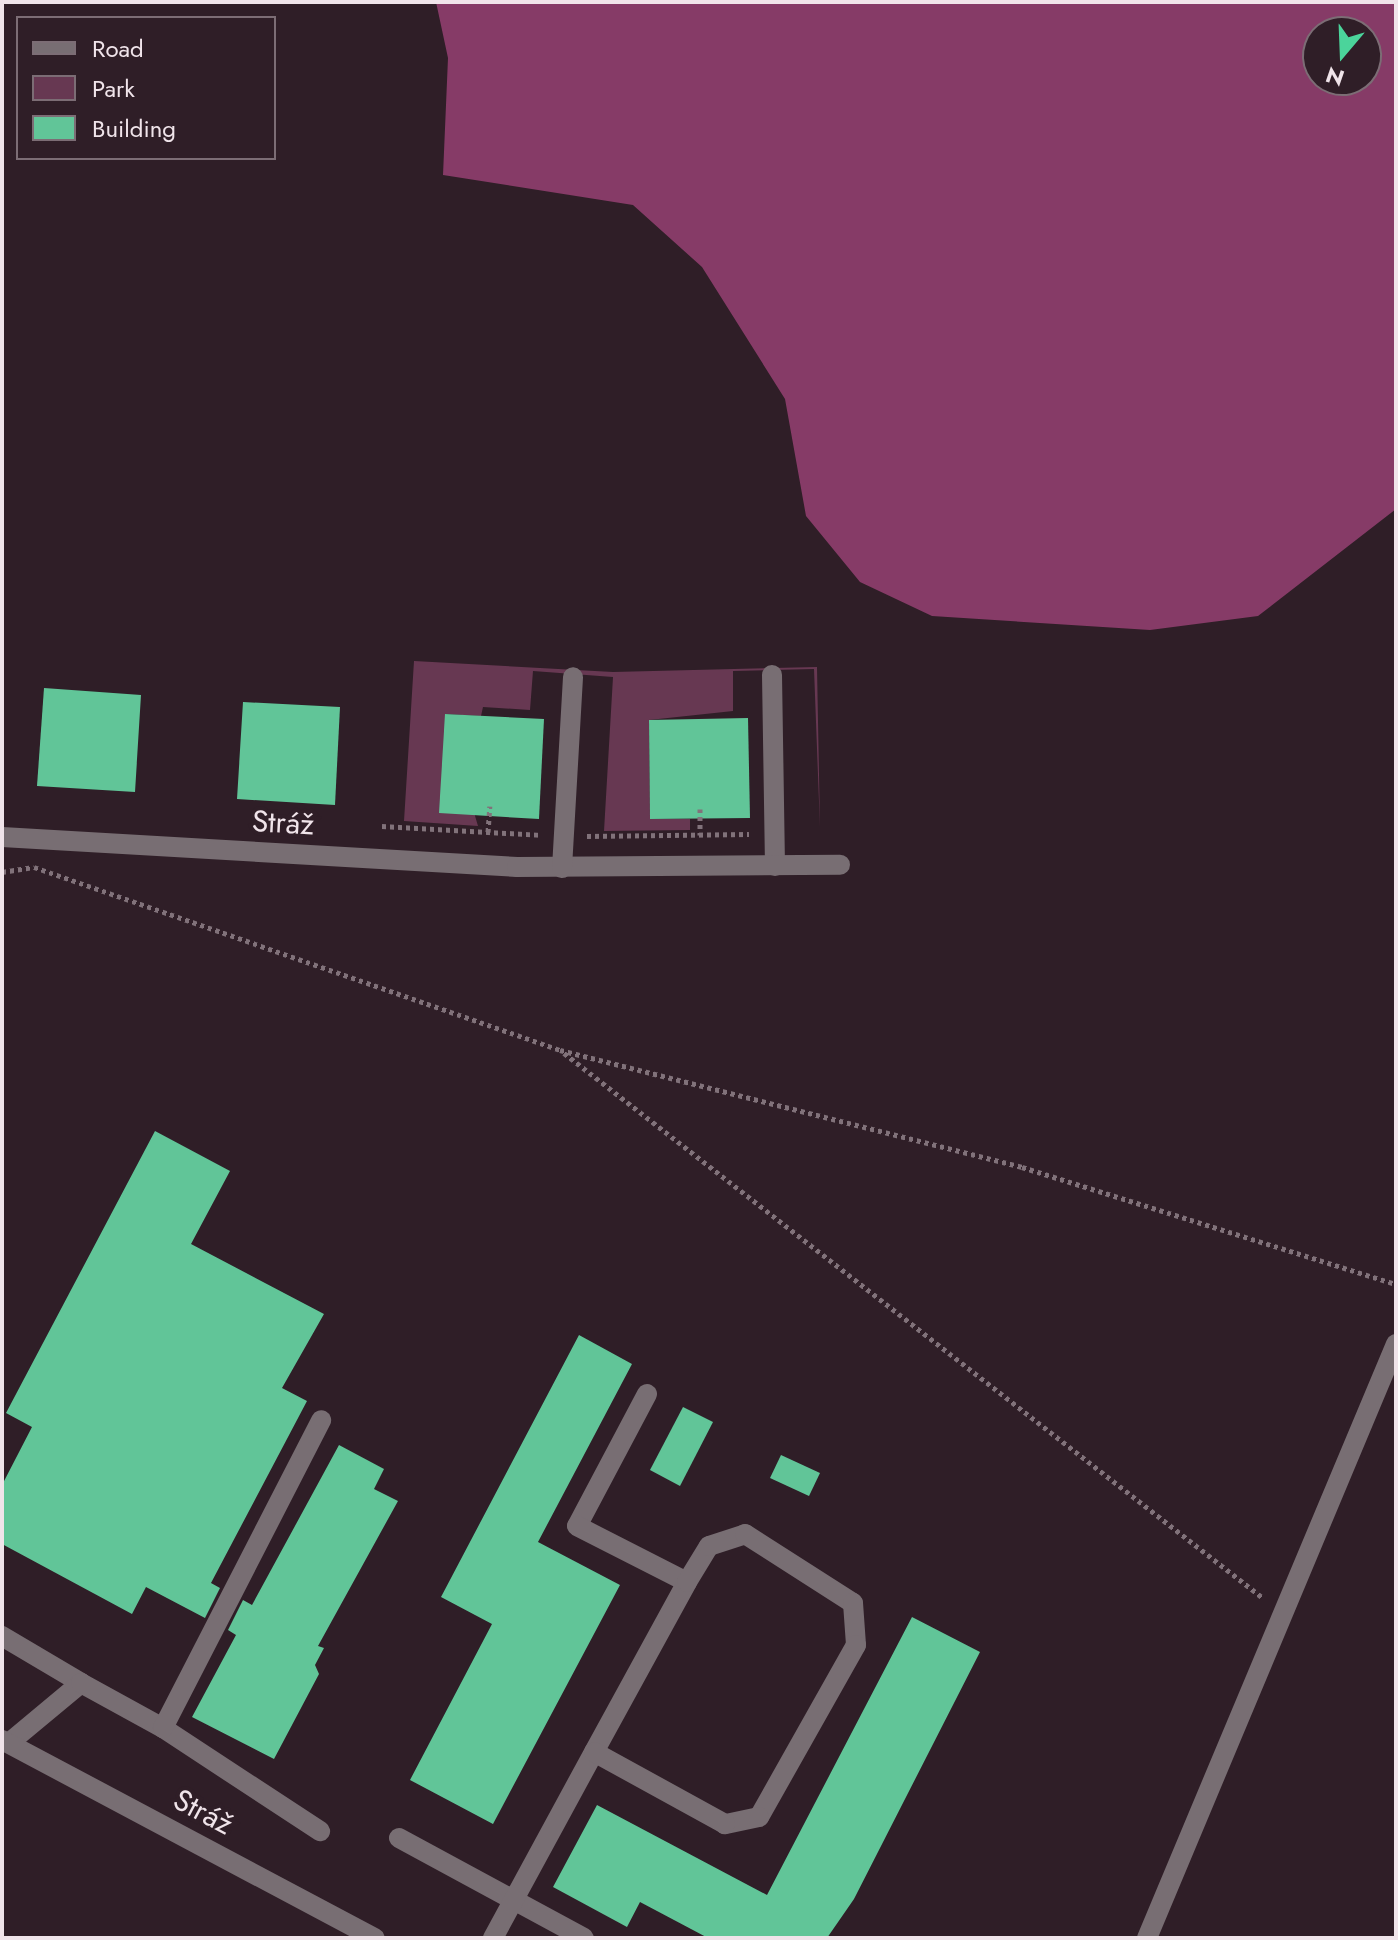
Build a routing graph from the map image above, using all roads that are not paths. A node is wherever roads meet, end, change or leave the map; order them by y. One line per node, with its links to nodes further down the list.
1 (772, 675): 5 (street)
2 (573, 677): 6 (street)
3 (2, 837): 6 (street, Stráž)
4 (840, 865): 5 (street, Stráž)
5 (775, 866): 6 (street, Stráž)
6 (562, 868)
7 (1396, 1344): 22 (street)
8 (647, 1394): 10 (street)
9 (321, 1420): 13 (street)
10 (687, 1582): 15 (street); 15 (street)
11 (2, 1636): 12 (street)
12 (81, 1683): 13 (street); 14 (street)
13 (163, 1728): 16 (street)
14 (5, 1741): 19 (street, Stráž)
15 (594, 1752): 18 (street)
16 (320, 1831)
17 (399, 1838): 18 (street)
18 (513, 1901): 20 (street); 21 (street)
19 (375, 1938)
20 (493, 1938)
21 (584, 1938)
22 (1147, 1938)

